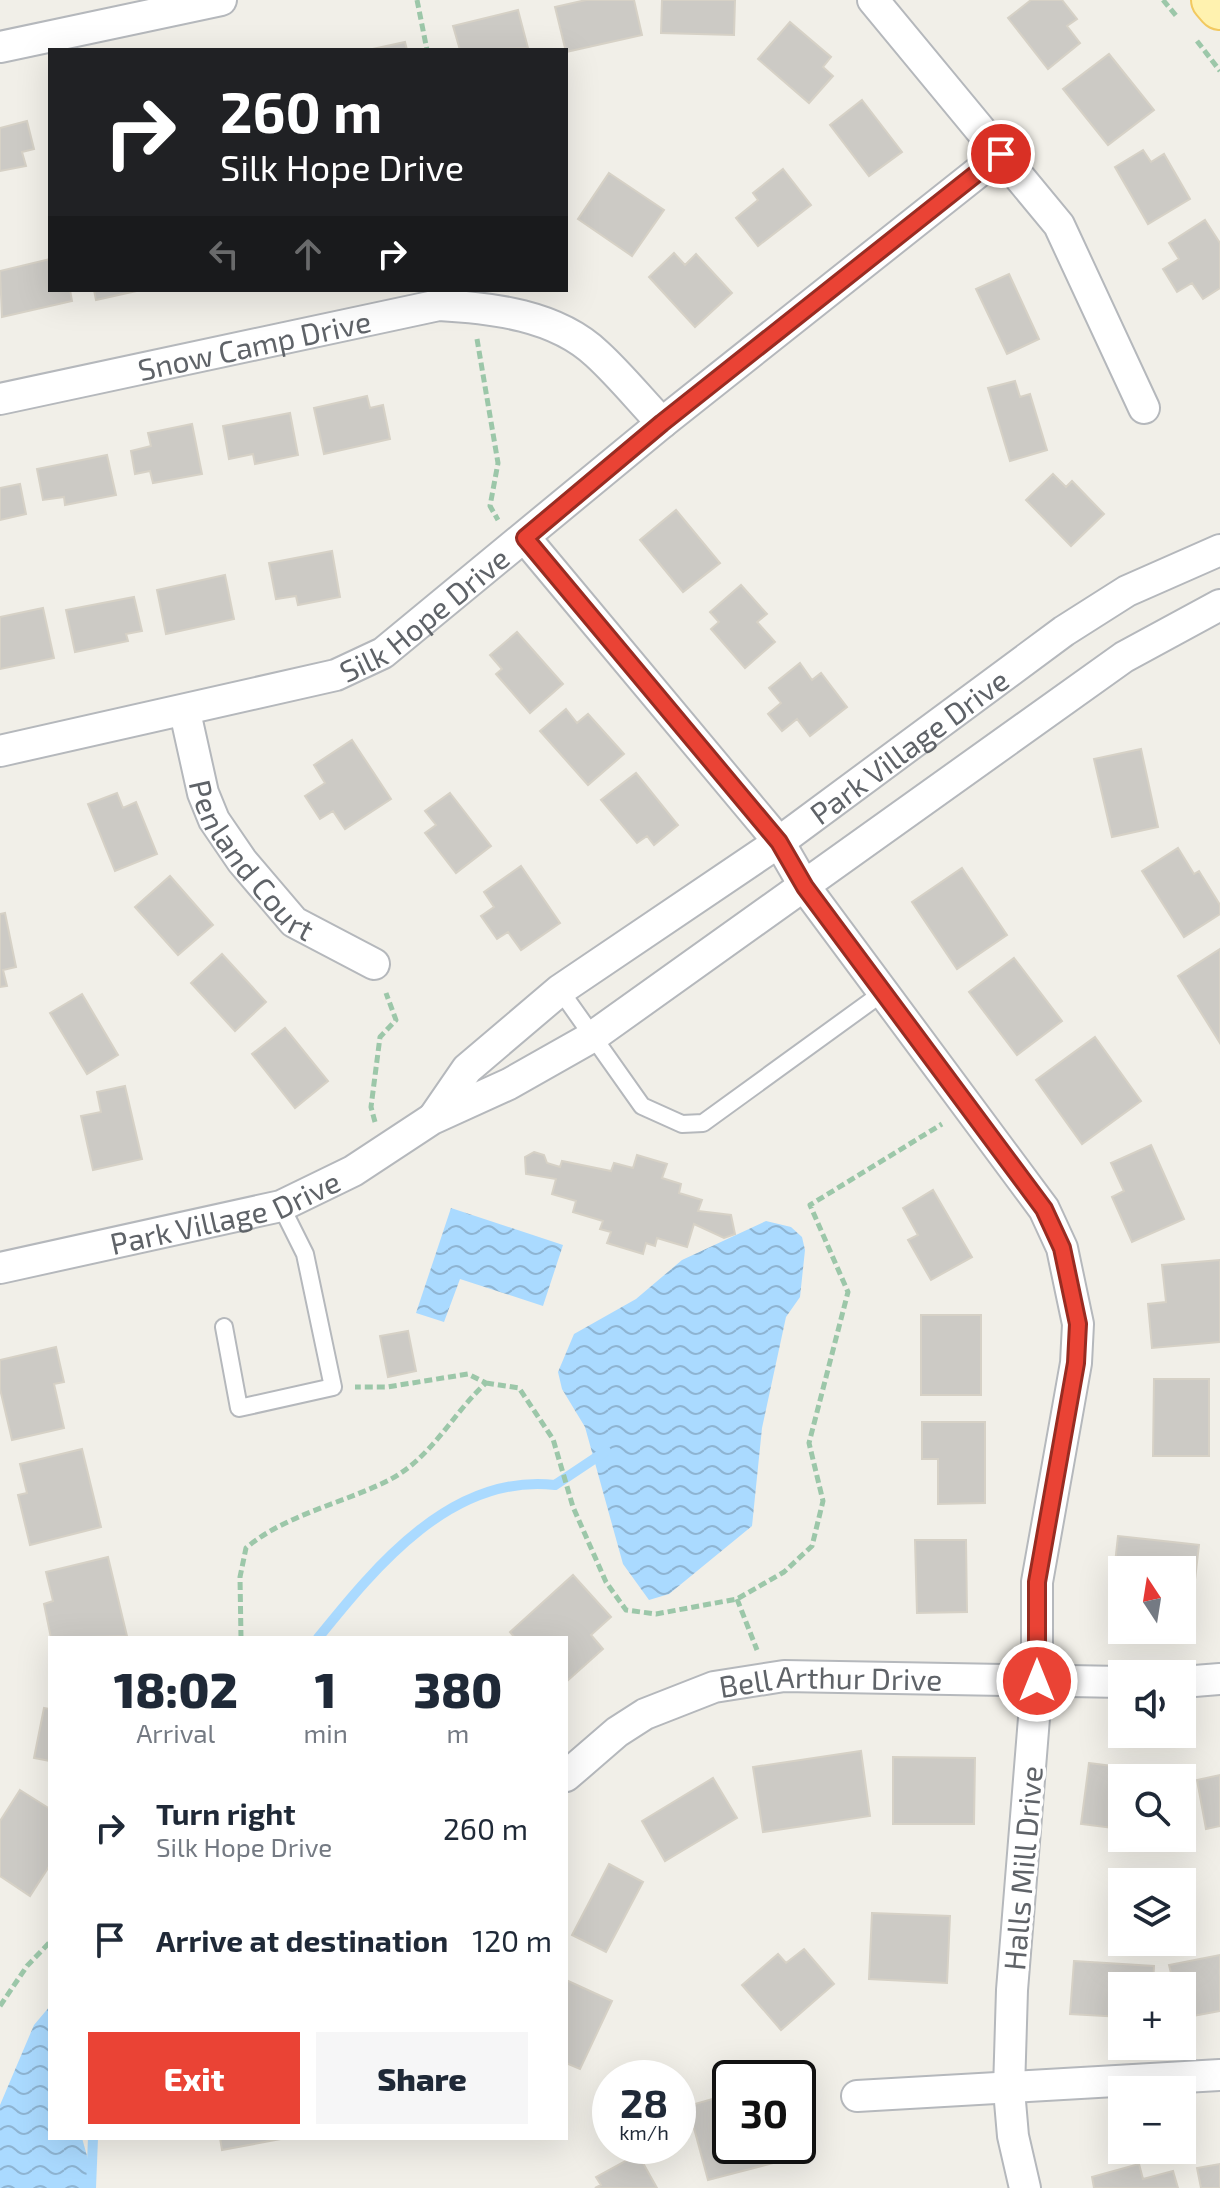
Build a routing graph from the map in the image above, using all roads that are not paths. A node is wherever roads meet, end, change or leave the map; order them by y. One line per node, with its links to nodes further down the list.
1 (221, 0): 5 (street)
2 (873, 0): 6 (street)
3 (1214, 0): 4 (main road)
4 (1220, 7)
5 (0, 47)
6 (1001, 154): 8 (street); 9 (street, Silk Hope Drive)
7 (0, 399): 9 (street, Snow Camp Drive)
8 (1144, 408)
9 (662, 423): 10 (street, Silk Hope Drive)
10 (525, 538): 13 (street, Silk Hope Drive); 15 (street, Halls Mill Drive)
11 (1220, 550): 15 (street, Park Village Drive)
12 (1220, 605): 16 (street, Park Village Drive)
13 (185, 712): 14 (street, Silk Hope Drive); 17 (street, Penland Court)
14 (0, 751)
15 (779, 842): 16 (street, Halls Mill Drive); 18 (street, Park Village Drive)
16 (805, 887): 19 (street, Halls Mill Drive); 20 (street, Park Village Drive)
17 (374, 964)
18 (560, 990): 20 (lane); 21 (street, Park Village Drive)
19 (885, 991): 20 (lane); 26 (street, Halls Mill Drive)
20 (592, 1037): 21 (street, Park Village Drive)
21 (432, 1119): 22 (street, Park Village Drive)
22 (281, 1206): 23 (street, Park Village Drive); 24 (lane)
23 (0, 1268)
24 (224, 1327)
25 (1220, 1679): 27 (street)
26 (1037, 1681): 28 (street, Bell Arthur Drive); 29 (street, Bell Arthur Drive); 31 (street, Halls Mill Drive)
27 (1196, 1681)
28 (1108, 1682)
29 (568, 1774)
30 (1220, 2075): 31 (street)
31 (1009, 2090): 32 (street); 33 (street, Halls Mill Drive)
32 (857, 2096)
33 (1025, 2188)

